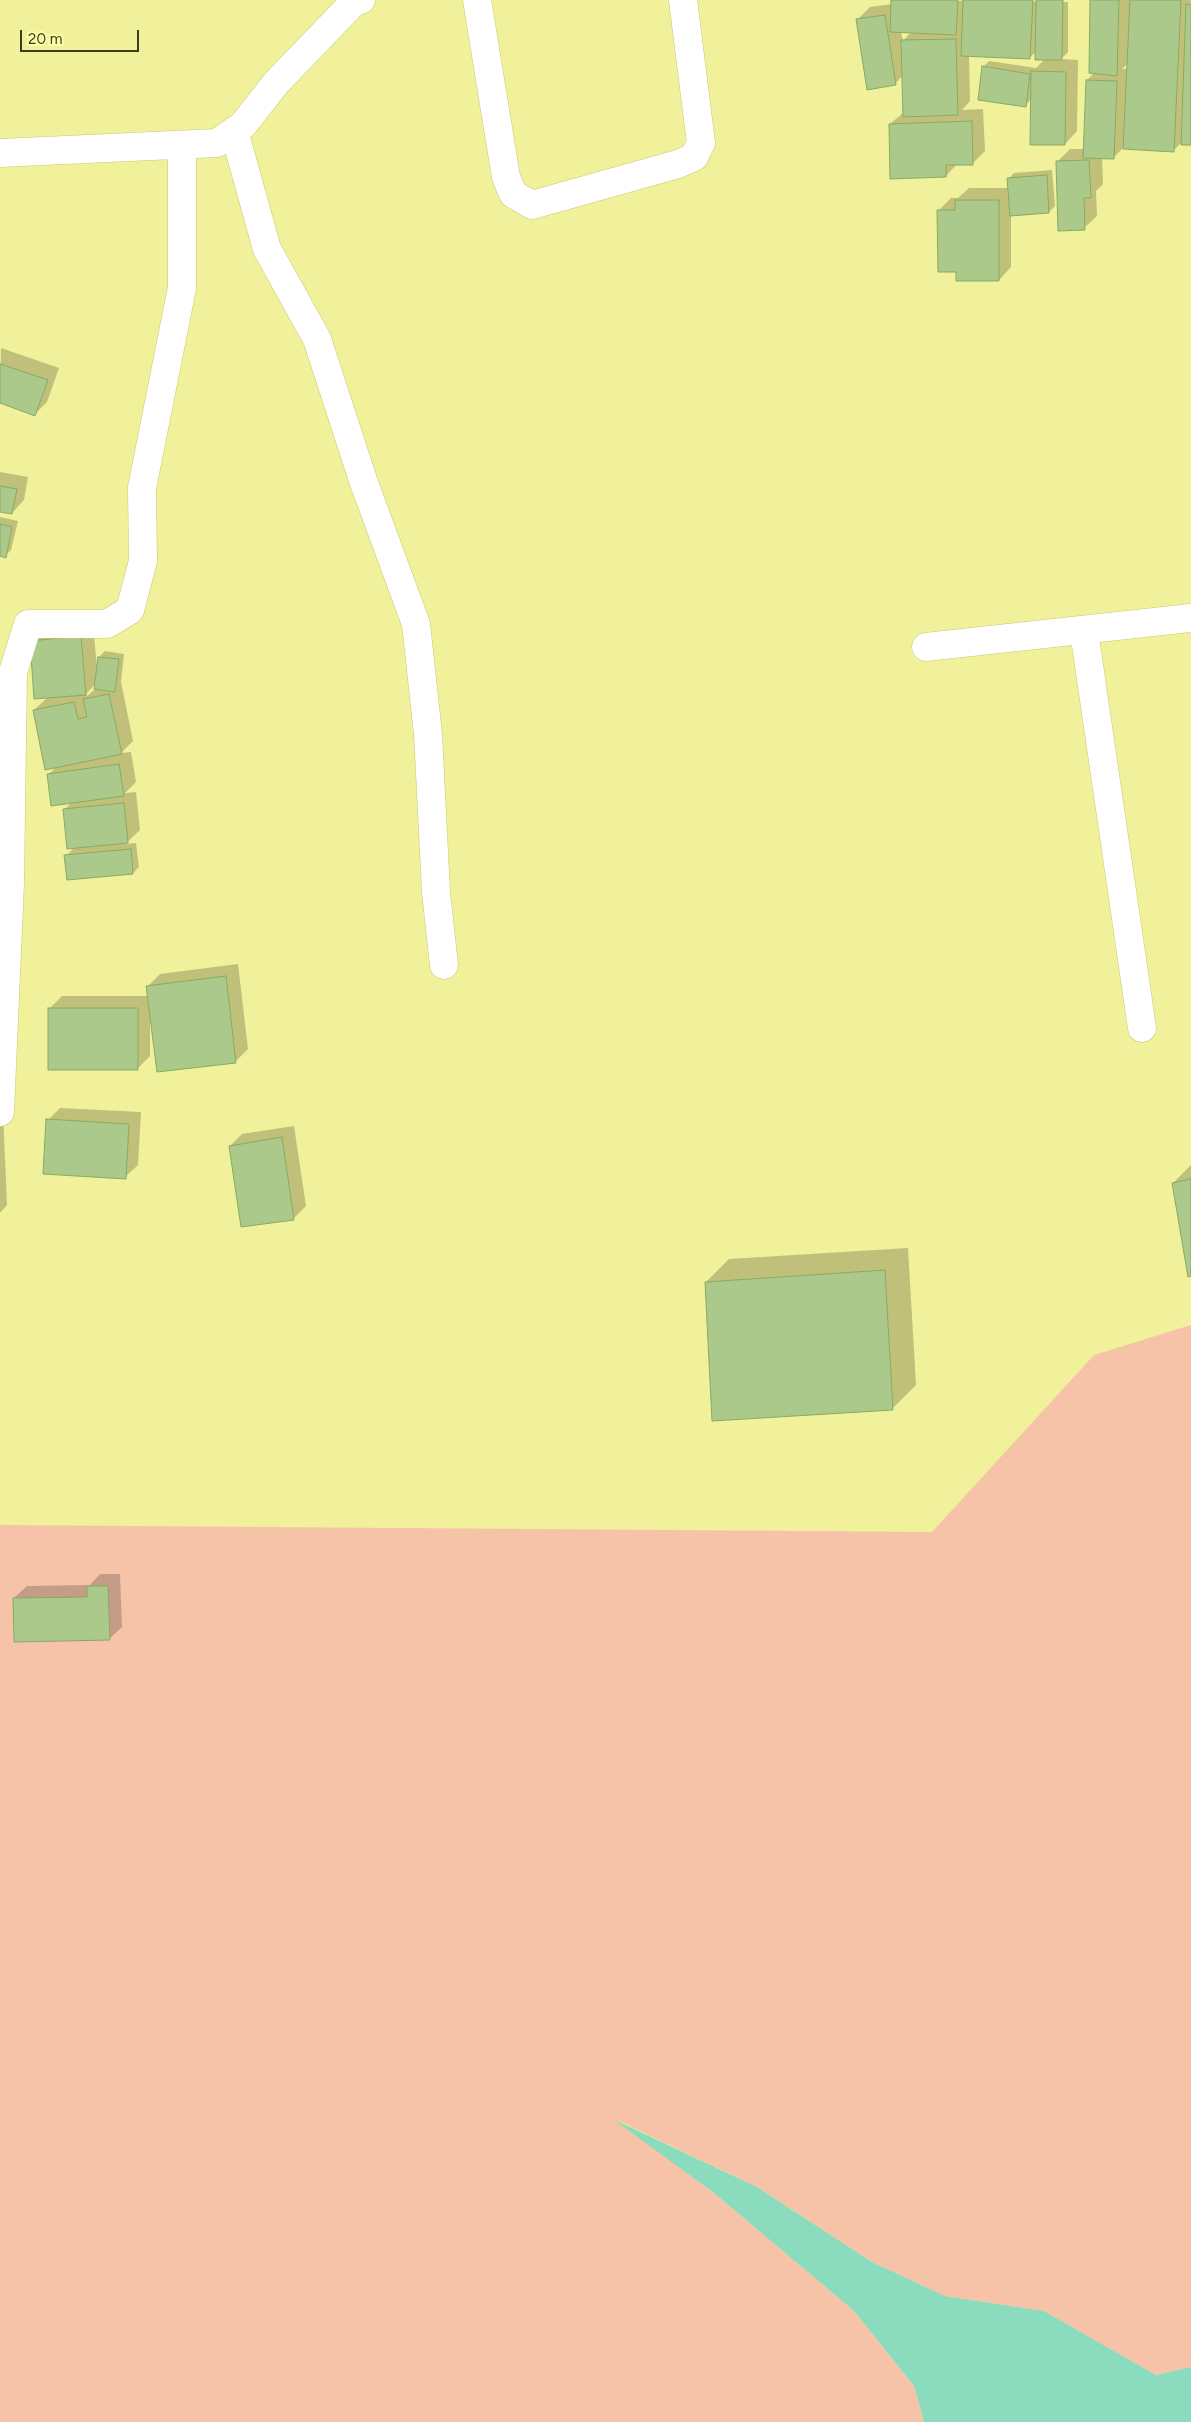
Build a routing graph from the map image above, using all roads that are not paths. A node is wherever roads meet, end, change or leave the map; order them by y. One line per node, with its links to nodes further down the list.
1 (477, 0): 2 (street)
2 (683, 0)
3 (355, 1): 4 (street)
4 (234, 131): 5 (street); 10 (street)
5 (182, 145): 6 (street); 12 (street)
6 (0, 153)
7 (1191, 618): 8 (street)
8 (1084, 631): 9 (street); 11 (street)
9 (926, 648)
10 (444, 965)
11 (1142, 1028)
12 (0, 1112)

